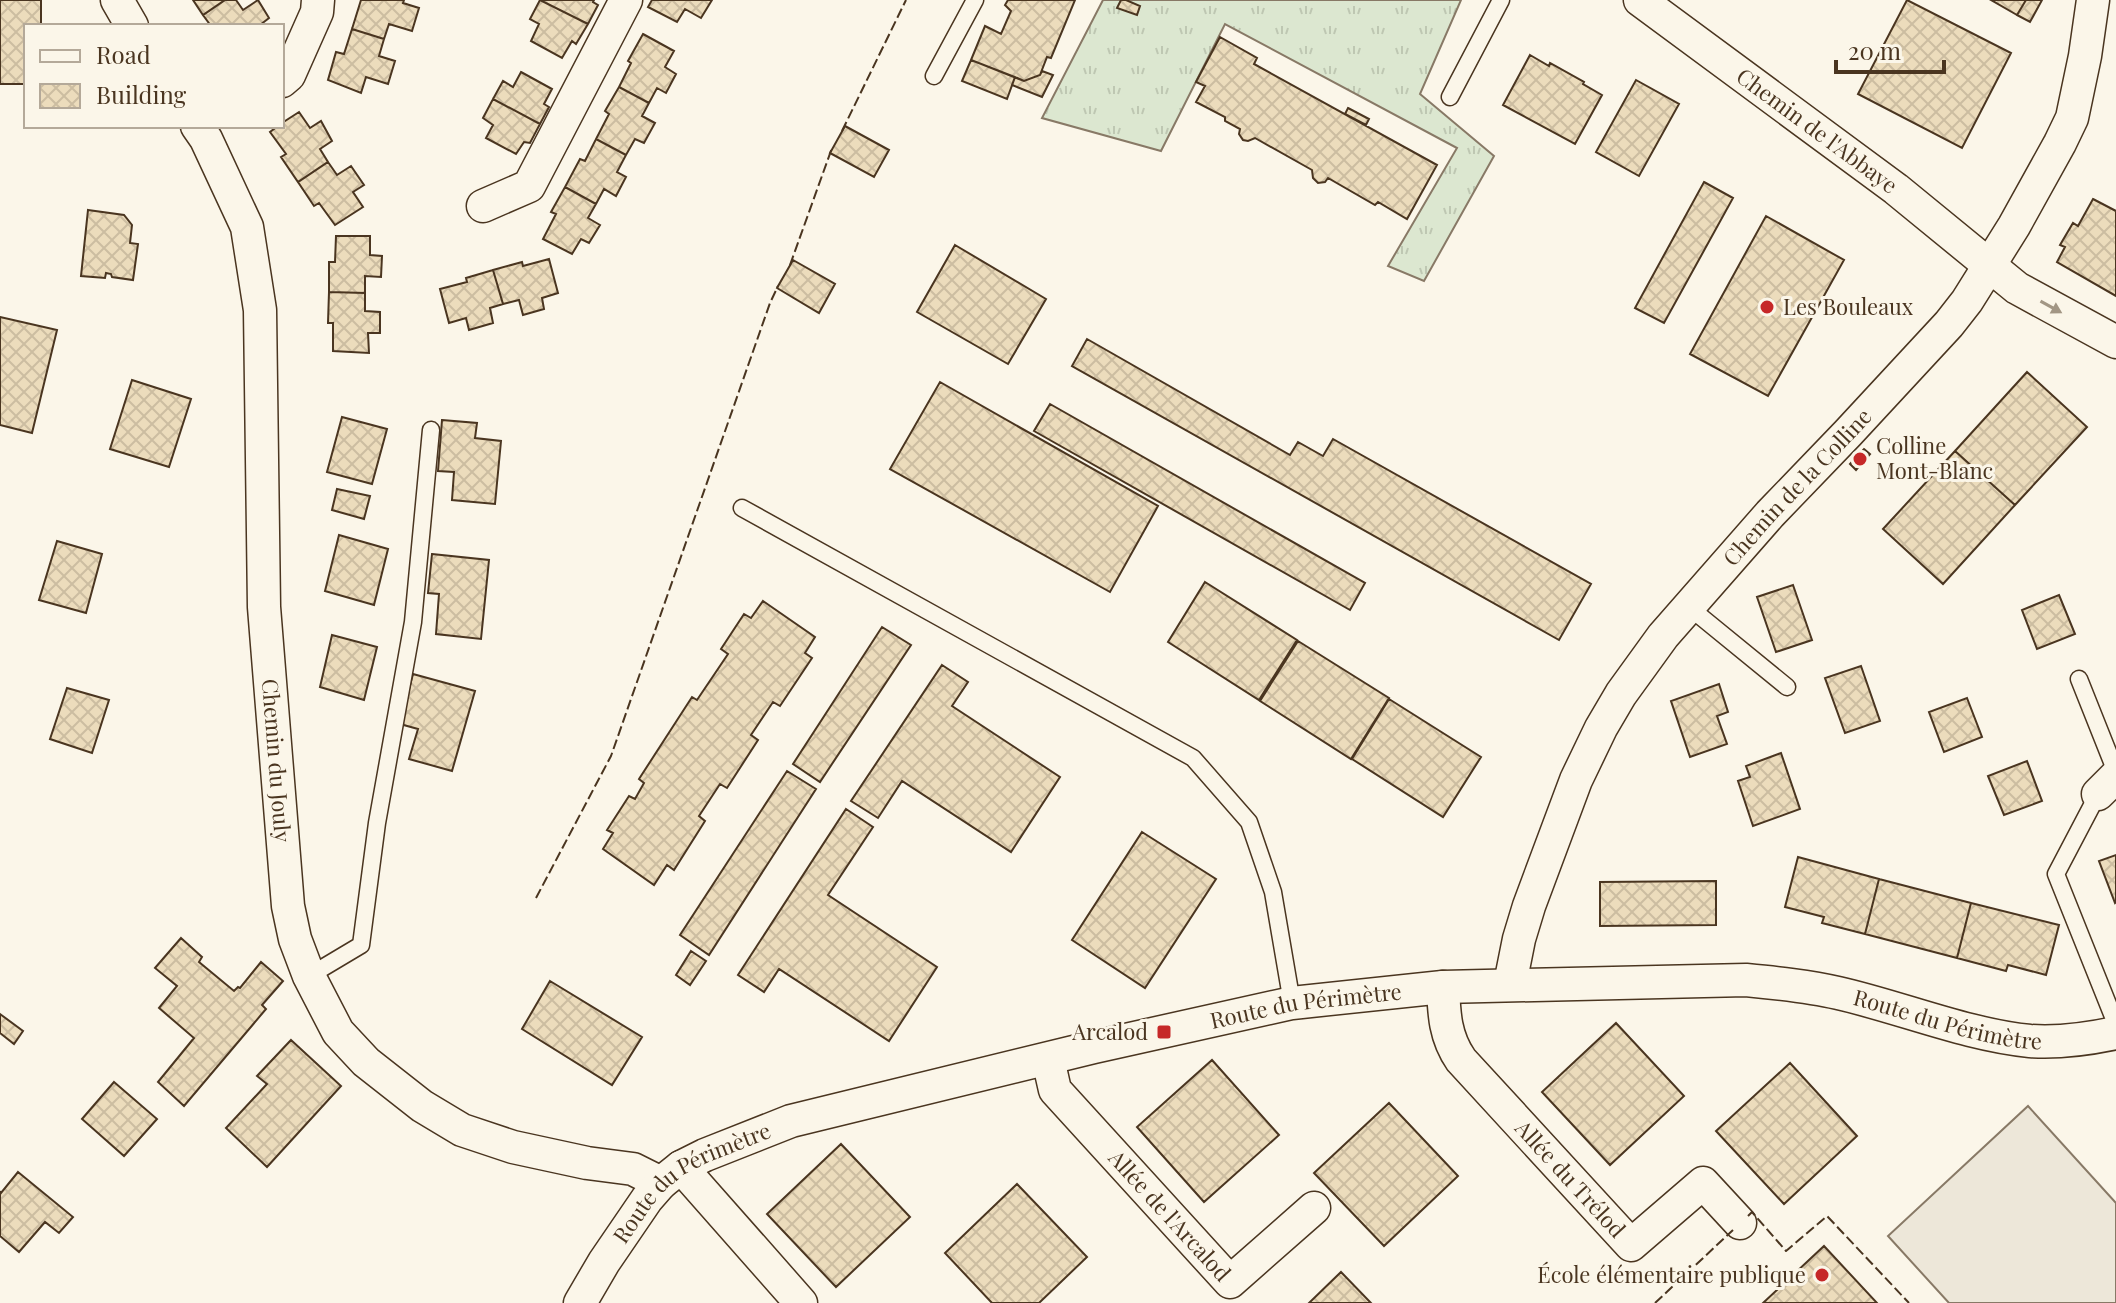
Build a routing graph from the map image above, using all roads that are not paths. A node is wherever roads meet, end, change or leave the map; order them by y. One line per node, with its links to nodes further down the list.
1 (117, 0): 8 (street)
2 (318, 0): 10 (street)
3 (626, 0): 13 (street)
4 (975, 0): 9 (lane)
5 (1501, 0): 11 (lane)
6 (1640, 0): 14 (street, Chemin de l'Abbaye)
7 (2093, 0): 14 (street, Chemin de la Colline)
8 (131, 24)
9 (934, 76)
10 (284, 79)
11 (1450, 97)
12 (209, 130): 22 (street, Chemin du Jouly)
13 (483, 206)
14 (1990, 267): 15 (street, Chemin de l'Abbaye, one-way to 15); 18 (street, Chemin de la Colline)
15 (2116, 342)
16 (431, 430): 22 (lane)
17 (742, 508): 25 (lane)
18 (1689, 607): 20 (lane); 23 (street, Chemin de la Colline)
19 (2079, 679): 21 (lane)
20 (1787, 687)
21 (2110, 781): 26 (lane)
22 (309, 976): 29 (street, Chemin du Jouly)
23 (1510, 984): 24 (street, Route du Périmètre); 27 (street, Route du Périmètre)
24 (1443, 987): 25 (street, Route du Périmètre); 31 (street, Allée du Trélod)
25 (1292, 1003): 28 (street, Route du Périmètre)
26 (2116, 1024)
27 (2116, 1033)
28 (1048, 1059): 29 (street, Route du Périmètre); 30 (street, Allée de l'Arcalod)
29 (671, 1175): 32 (street, Route du Périmètre); 33 (street)
30 (1314, 1208)
31 (1740, 1223)
32 (580, 1303)
33 (801, 1303)

